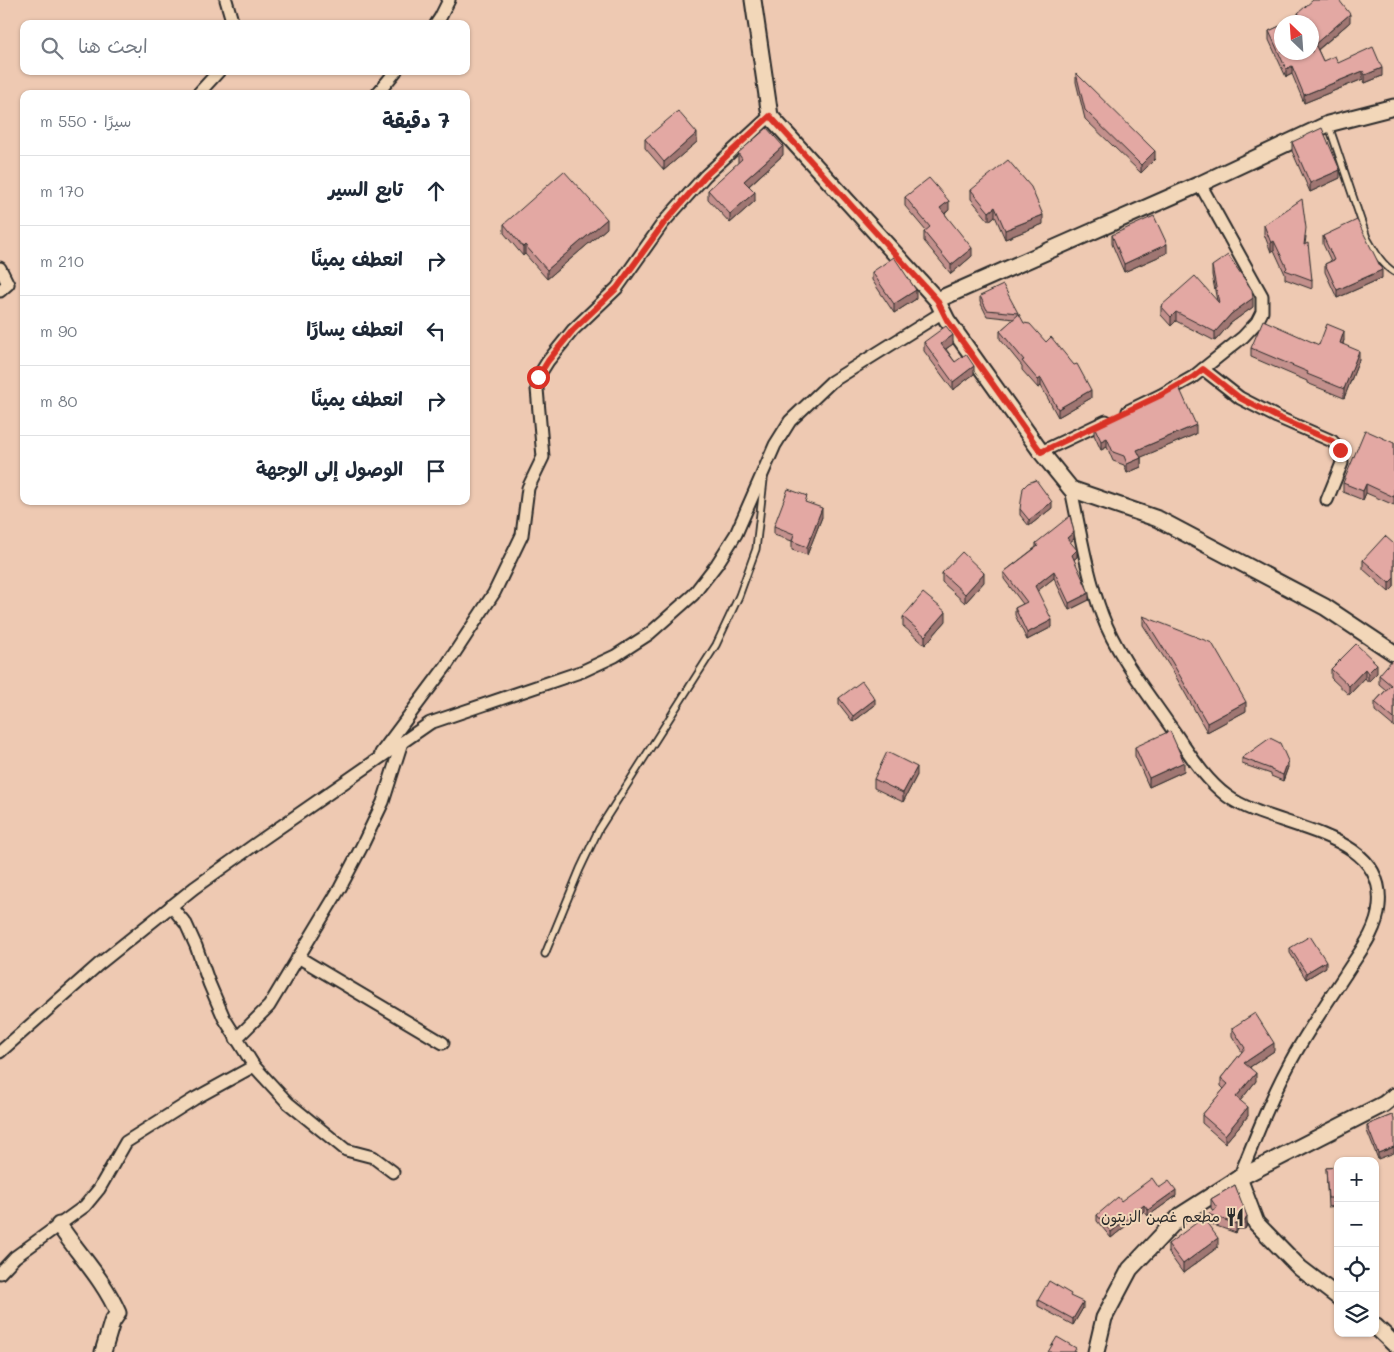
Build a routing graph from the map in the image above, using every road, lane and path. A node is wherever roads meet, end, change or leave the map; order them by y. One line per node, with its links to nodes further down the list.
1 (226, 0): 4 (street)
2 (450, 0): 5 (street)
3 (753, 0): 11 (street)
4 (232, 20)
5 (439, 20)
6 (216, 75): 8 (street)
7 (393, 75): 9 (street)
8 (202, 90)
9 (380, 90)
10 (1394, 107): 12 (street)
11 (770, 116): 17 (street); 25 (street)
12 (1328, 124): 13 (street); 15 (lane)
13 (1200, 184): 17 (street); 18 (street)
14 (0, 268): 16 (street)
15 (1394, 272)
16 (0, 291)
17 (940, 306): 19 (street); 20 (street)
18 (1203, 369): 19 (street); 22 (street)
19 (1041, 452): 21 (street)
20 (766, 464): 24 (street); 27 (lane)
21 (1071, 489): 23 (street); 35 (street)
22 (1327, 500)
23 (1394, 652)
24 (402, 742): 25 (street); 28 (street)
25 (376, 760): 26 (street)
26 (171, 906): 29 (street); 31 (street)
27 (545, 954)
28 (298, 957): 29 (street); 30 (street)
29 (236, 1039): 32 (street)
30 (443, 1044)
31 (0, 1052)
32 (254, 1066): 34 (street); 36 (street)
33 (1394, 1096): 35 (street)
34 (393, 1172)
35 (1239, 1178): 38 (street); 42 (street)
36 (59, 1225): 37 (street); 41 (street)
37 (0, 1273)
38 (1334, 1294)
39 (1379, 1330): 40 (street)
40 (1394, 1344)
41 (103, 1352)
42 (1096, 1352)

